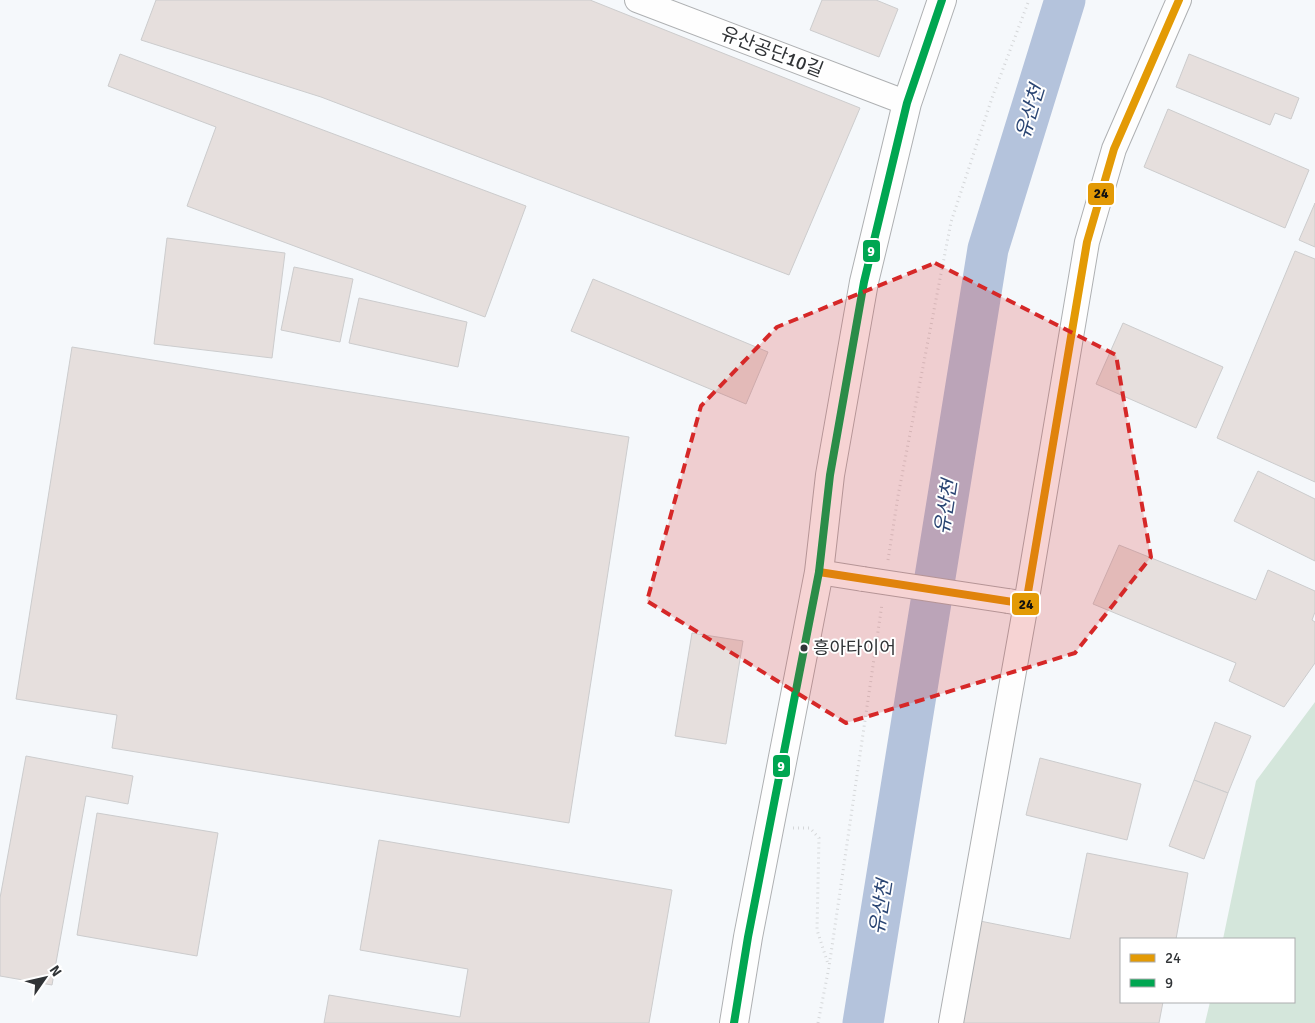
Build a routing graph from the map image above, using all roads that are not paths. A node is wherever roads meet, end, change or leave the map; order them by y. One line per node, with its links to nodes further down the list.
1 (637, 0): 4 (street, 유산공단10길)
2 (942, 0): 4 (main road)
3 (1179, 0): 6 (street)
4 (907, 103): 5 (main road)
5 (819, 572): 6 (street, bridge); 7 (main road)
6 (1017, 603): 8 (street)
7 (734, 1023)
8 (951, 1023)

